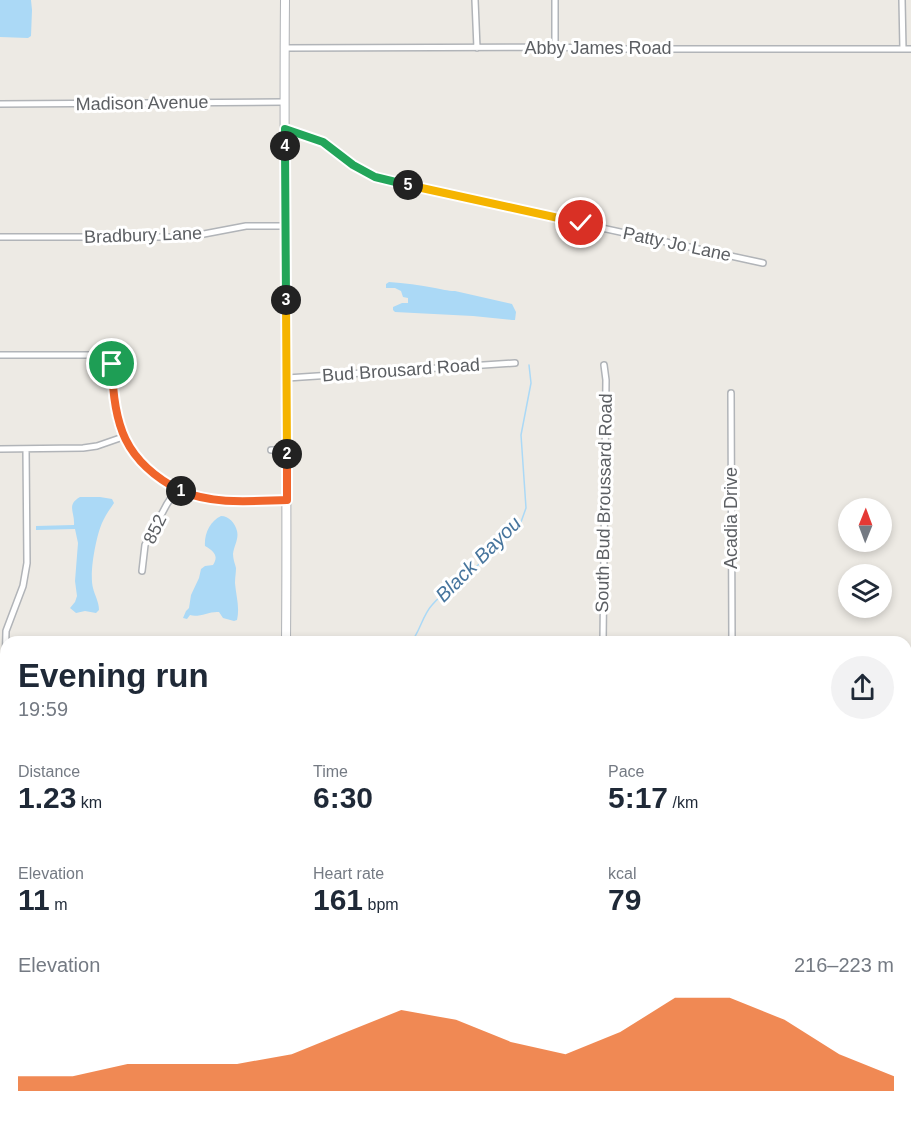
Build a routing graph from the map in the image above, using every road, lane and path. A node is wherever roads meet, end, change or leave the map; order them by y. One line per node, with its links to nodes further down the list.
1 (285, 0): 6 (street)
2 (475, 0): 7 (street)
3 (555, 0): 5 (street)
4 (902, 0): 8 (street)
5 (555, 47): 7 (street, Abby James Road); 8 (street, Abby James Road)
6 (284, 48): 7 (street, Abby James Road); 10 (street)
7 (477, 48)
8 (903, 49): 9 (street, Abby James Road)
9 (911, 49)
10 (284, 102): 11 (street, Madison Avenue); 12 (street)
11 (0, 105)
12 (285, 129): 13 (street); 15 (street, Patty Jo Lane)
13 (285, 226): 14 (street, Bradbury Lane); 19 (street)
14 (0, 237)
15 (763, 263)
16 (0, 355): 21 (street)
17 (515, 363): 19 (street, Bud Brousard Road)
18 (604, 365): 31 (street, South Bud Broussard Road)
19 (287, 378): 25 (street)
20 (731, 393): 32 (street, Acadia Drive)
21 (123, 437): 23 (street); 26 (street)
22 (0, 449): 23 (street)
23 (26, 449): 29 (street)
24 (271, 450): 25 (street)
25 (287, 450): 27 (street)
26 (177, 489): 27 (street); 28 (street, 852)
27 (287, 500): 30 (street)
28 (142, 571)
29 (6, 636)
30 (286, 636)
31 (603, 636)
32 (732, 636)

